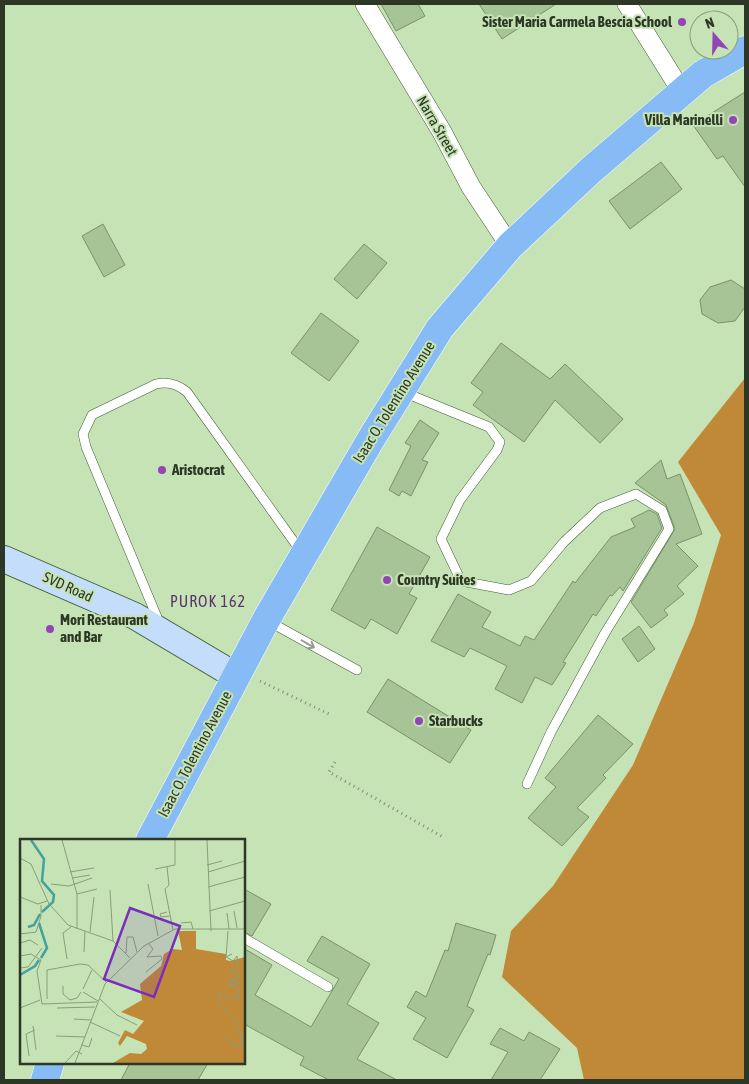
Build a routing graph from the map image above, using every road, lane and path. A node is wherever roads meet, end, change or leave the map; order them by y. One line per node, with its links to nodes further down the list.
1 (365, 4): 5 (street, Narra Street)
2 (627, 4): 4 (street)
3 (745, 50): 4 (main road, Isaac O. Tolentino Avenue)
4 (682, 92): 5 (main road, Isaac O. Tolentino Avenue)
5 (510, 246): 6 (main road, Isaac O. Tolentino Avenue)
6 (401, 391): 7 (main road, Isaac O. Tolentino Avenue); 15 (lane)
7 (303, 555): 9 (main road, Isaac O. Tolentino Avenue); 10 (lane)
8 (4, 559): 10 (main road, SVD Road)
9 (266, 620): 11 (lane, one-way to 11); 12 (main road, Isaac O. Tolentino Avenue)
10 (163, 632): 12 (main road, SVD Road)
11 (357, 670)
12 (237, 673): 13 (path); 16 (main road, Isaac O. Tolentino Avenue)
13 (331, 715)
14 (335, 762): 17 (path)
15 (527, 784)
16 (154, 837)
17 (443, 837)
18 (245, 939): 19 (lane)
19 (328, 987)
20 (50, 1064): 21 (main road)
21 (45, 1080)

